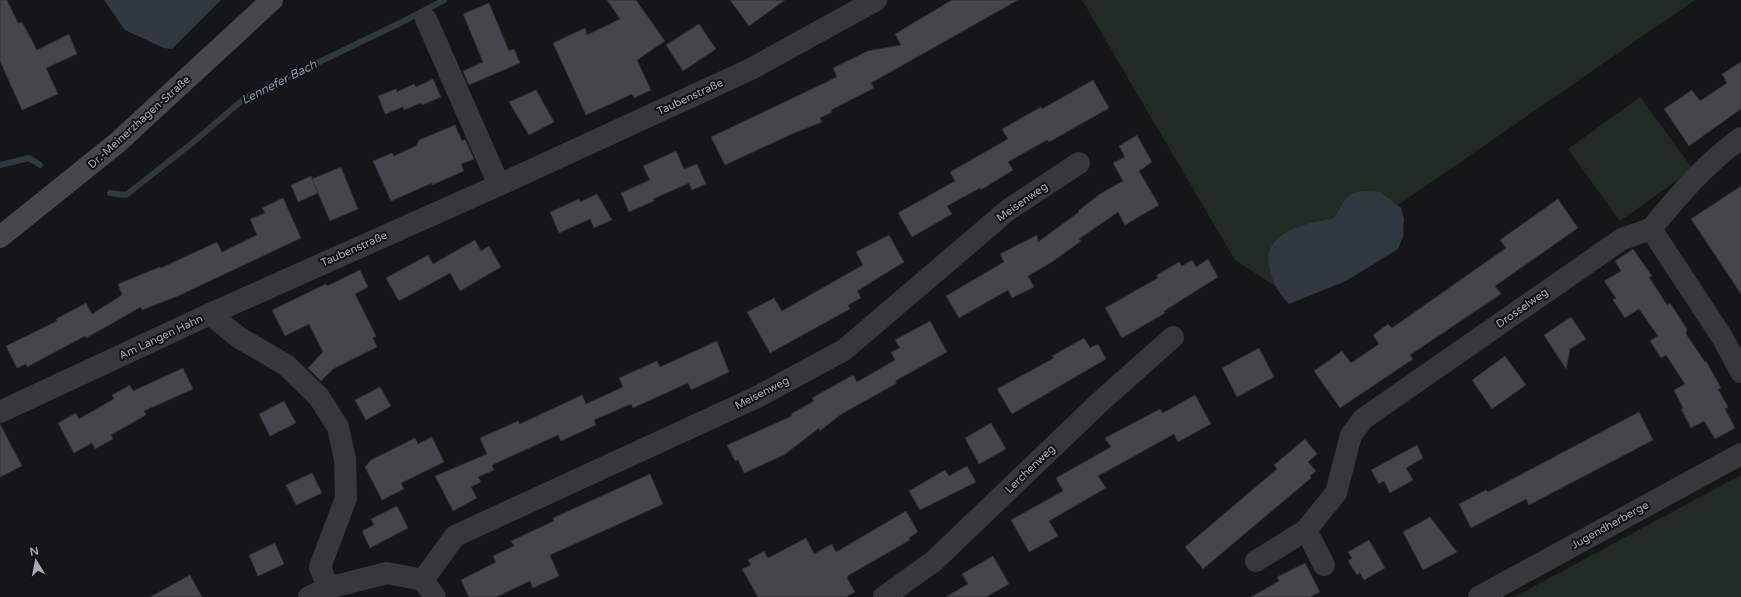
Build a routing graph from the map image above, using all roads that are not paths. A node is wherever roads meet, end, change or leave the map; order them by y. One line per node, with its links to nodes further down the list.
1 (272, 0): 8 (main road, Dr.-Meinerzhagen-Straße)
2 (876, 0): 6 (street, Taubenstraße)
3 (426, 19): 6 (street)
4 (1741, 138): 7 (street)
5 (1079, 163): 18 (street, Meisenweg)
6 (499, 185): 9 (street, Taubenstraße)
7 (1651, 229): 11 (street); 14 (street, Drosselweg)
8 (0, 237)
9 (210, 314): 12 (street, Am Langen Hahn); 17 (street, Am Langen Hahn)
10 (1173, 337): 20 (street, Lerchenweg)
11 (1741, 372)
12 (0, 412)
13 (1741, 454): 21 (street, Jugendherberge)
14 (1306, 530): 15 (street, Drosselweg); 16 (street)
15 (1256, 561)
16 (1324, 566)
17 (328, 588): 18 (street); 19 (street)
18 (429, 589)
19 (308, 597)
20 (884, 597)
21 (1479, 597)

